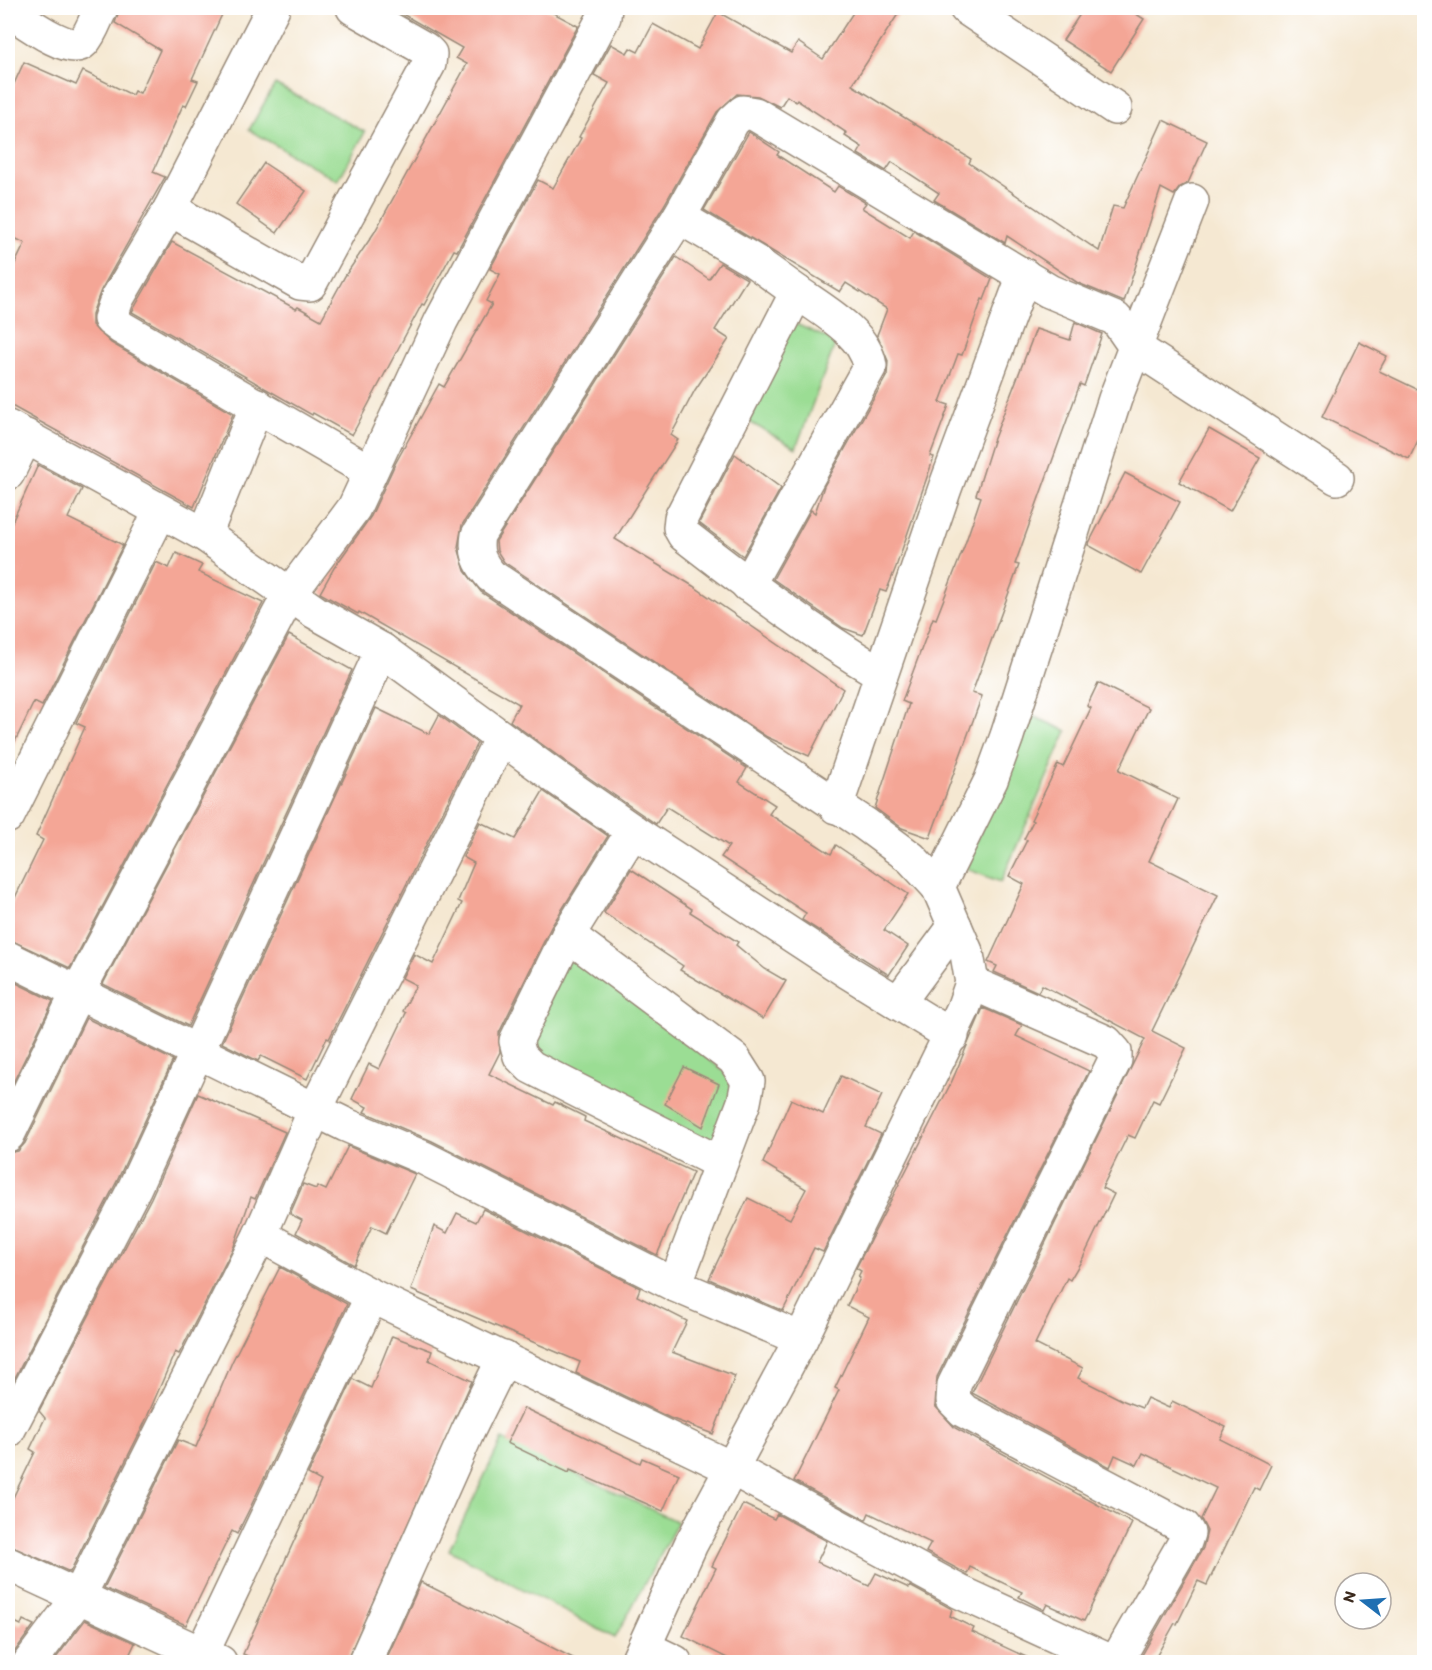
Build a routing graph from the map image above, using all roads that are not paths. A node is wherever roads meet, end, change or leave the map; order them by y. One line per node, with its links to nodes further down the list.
1 (100, 8): 6 (street)
2 (273, 8): 9 (street)
3 (353, 8): 9 (street)
4 (605, 8): 16 (street)
5 (966, 8): 7 (street)
6 (9, 9)
7 (1115, 108)
8 (1192, 201): 13 (street)
9 (170, 208): 14 (street)
10 (679, 217): 11 (street); 12 (street); 26 (street)
11 (1024, 275): 13 (street); 24 (street)
12 (797, 292): 21 (street); 21 (street)
13 (1136, 348): 18 (street); 29 (street)
14 (257, 405): 16 (street); 20 (street)
15 (17, 431): 17 (street); 19 (street)
16 (369, 471): 22 (street)
17 (8, 473)
18 (1337, 478)
19 (160, 512): 20 (street); 27 (street)
20 (205, 535): 22 (street)
21 (748, 585): 24 (street)
22 (289, 595): 23 (street); 34 (street)
23 (382, 650): 25 (street); 37 (street)
24 (880, 673): 26 (street)
25 (501, 738): 28 (street); 38 (street)
26 (836, 807): 29 (street)
27 (8, 816)
28 (633, 831): 31 (street); 35 (street)
29 (938, 887): 30 (street)
30 (955, 926): 33 (street); 35 (street)
31 (568, 935): 40 (street); 40 (street)
32 (8, 958): 34 (street)
33 (972, 983): 36 (street); 55 (street)
34 (77, 994): 37 (street); 39 (street)
35 (898, 1003): 36 (street)
36 (952, 1036): 44 (street)
37 (199, 1052): 38 (street); 46 (street)
38 (315, 1110): 41 (street); 42 (street)
39 (8, 1135)
40 (720, 1163): 42 (street)
41 (260, 1234): 43 (street); 49 (street)
42 (675, 1285): 44 (street)
43 (372, 1296): 45 (street); 51 (street)
44 (801, 1339): 47 (street)
45 (504, 1358): 47 (street); 53 (street)
46 (8, 1431)
47 (731, 1468): 50 (street); 55 (street)
48 (8, 1564): 49 (street)
49 (78, 1598): 51 (street); 52 (street)
50 (640, 1655): 54 (street)
51 (211, 1658)
52 (30, 1662)
53 (365, 1662)
54 (675, 1662)
55 (1114, 1662)

